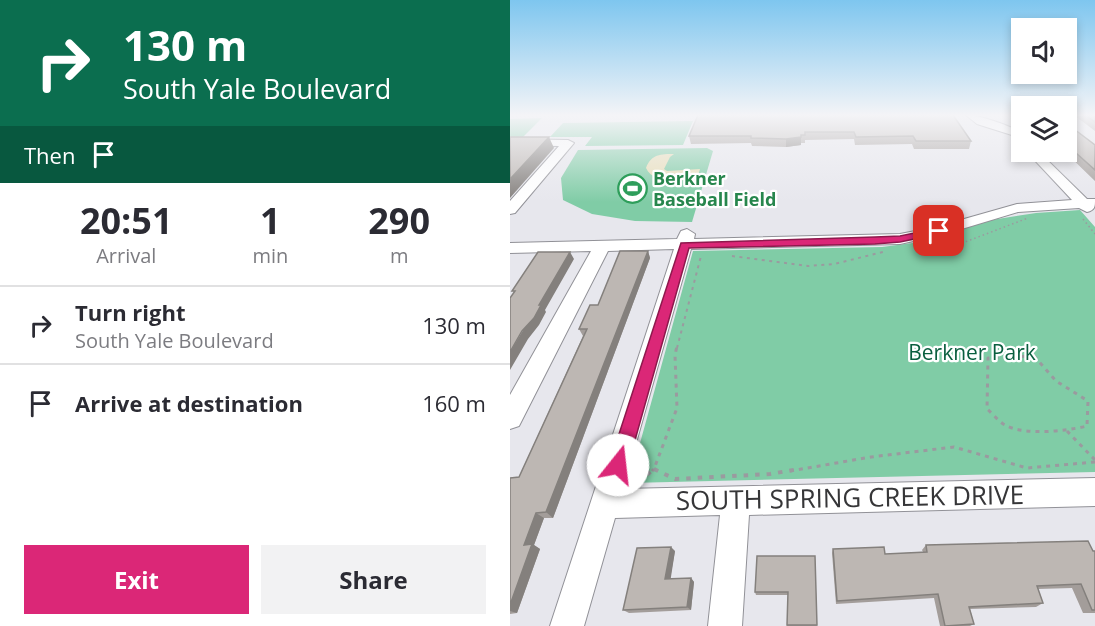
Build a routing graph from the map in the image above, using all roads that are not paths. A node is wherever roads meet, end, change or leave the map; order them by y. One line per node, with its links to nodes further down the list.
1 (567, 144): 5 (street)
2 (1044, 162): 4 (street)
3 (1053, 162): 4 (street)
4 (1086, 201): 6 (street); 7 (street)
5 (510, 210)
6 (1095, 217)
7 (700, 242): 8 (street); 9 (street); 14 (street)
8 (518, 243): 9 (street); 10 (street)
9 (602, 246): 11 (street)
10 (510, 263)
11 (510, 418)
12 (1095, 492): 13 (street, SOUTH SPRING CREEK DRIVE)
13 (736, 501): 14 (street, SOUTH SPRING CREEK DRIVE); 16 (street)
14 (604, 504): 15 (street)
15 (567, 626)
16 (725, 626)

